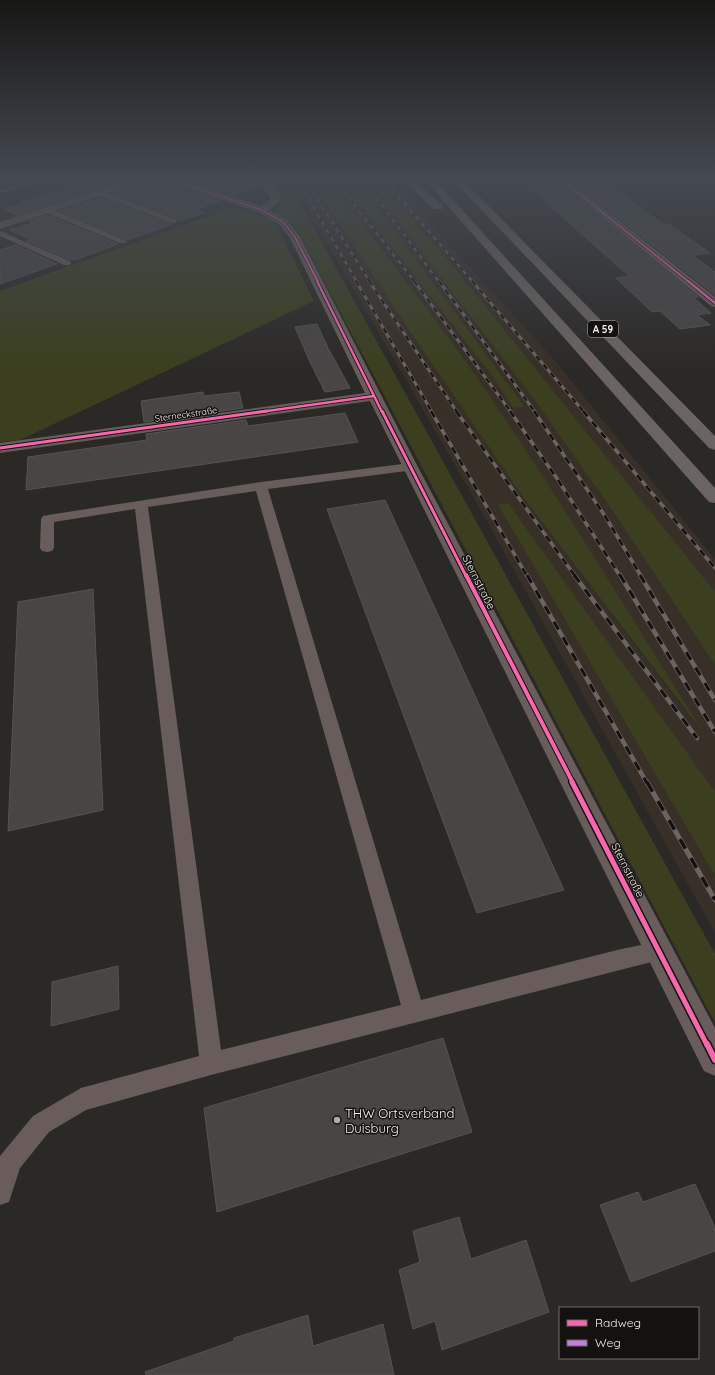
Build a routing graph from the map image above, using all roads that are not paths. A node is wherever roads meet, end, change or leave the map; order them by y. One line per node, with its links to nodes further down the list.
1 (22, 243): 7 (lane)
2 (298, 243): 10 (street, Sternstraße)
3 (480, 243): 8 (highway, A 59)
4 (486, 243): 8 (highway, A 59)
5 (519, 243): 11 (highway, A 59)
6 (641, 243): 9 (street)
7 (66, 263)
8 (503, 263): 15 (highway, A 59)
9 (715, 303)
10 (374, 396): 12 (street, Sterneckstraße); 13 (street, Sternstraße)
11 (715, 445)
12 (0, 448)
13 (410, 467): 14 (lane); 18 (street, Sternstraße)
14 (262, 486): 16 (lane); 19 (lane)
15 (715, 498)
16 (141, 504): 17 (lane); 21 (lane)
17 (47, 548)
18 (660, 951): 19 (lane); 20 (street, Sternstraße)
19 (414, 1013): 21 (lane)
20 (715, 1060)
21 (211, 1064): 22 (lane)
22 (0, 1193)

